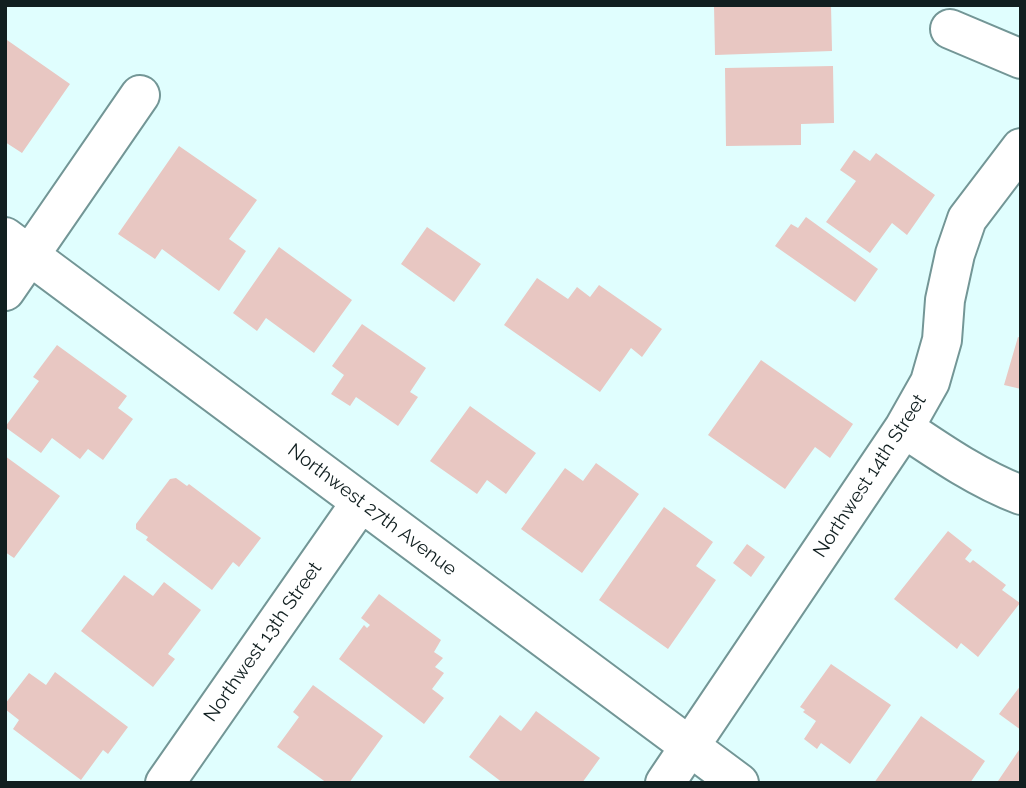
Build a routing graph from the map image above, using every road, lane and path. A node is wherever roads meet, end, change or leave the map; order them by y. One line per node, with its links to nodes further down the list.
1 (950, 29): 2 (street)
2 (1021, 59)
3 (140, 95): 5 (street)
4 (1021, 148): 7 (street, Northwest 14th Street)
5 (18, 247): 6 (street); 9 (street, Northwest 27th Avenue)
6 (5, 291)
7 (904, 428): 8 (street); 10 (street, Northwest 14th Street)
8 (1021, 495)
9 (361, 502): 10 (street, Northwest 27th Avenue); 11 (street, Northwest 13th Street)
10 (691, 746): 12 (street, Northwest 14th Street); 13 (street, Northwest 27th Avenue)
11 (165, 783)
12 (665, 783)
13 (739, 783)

